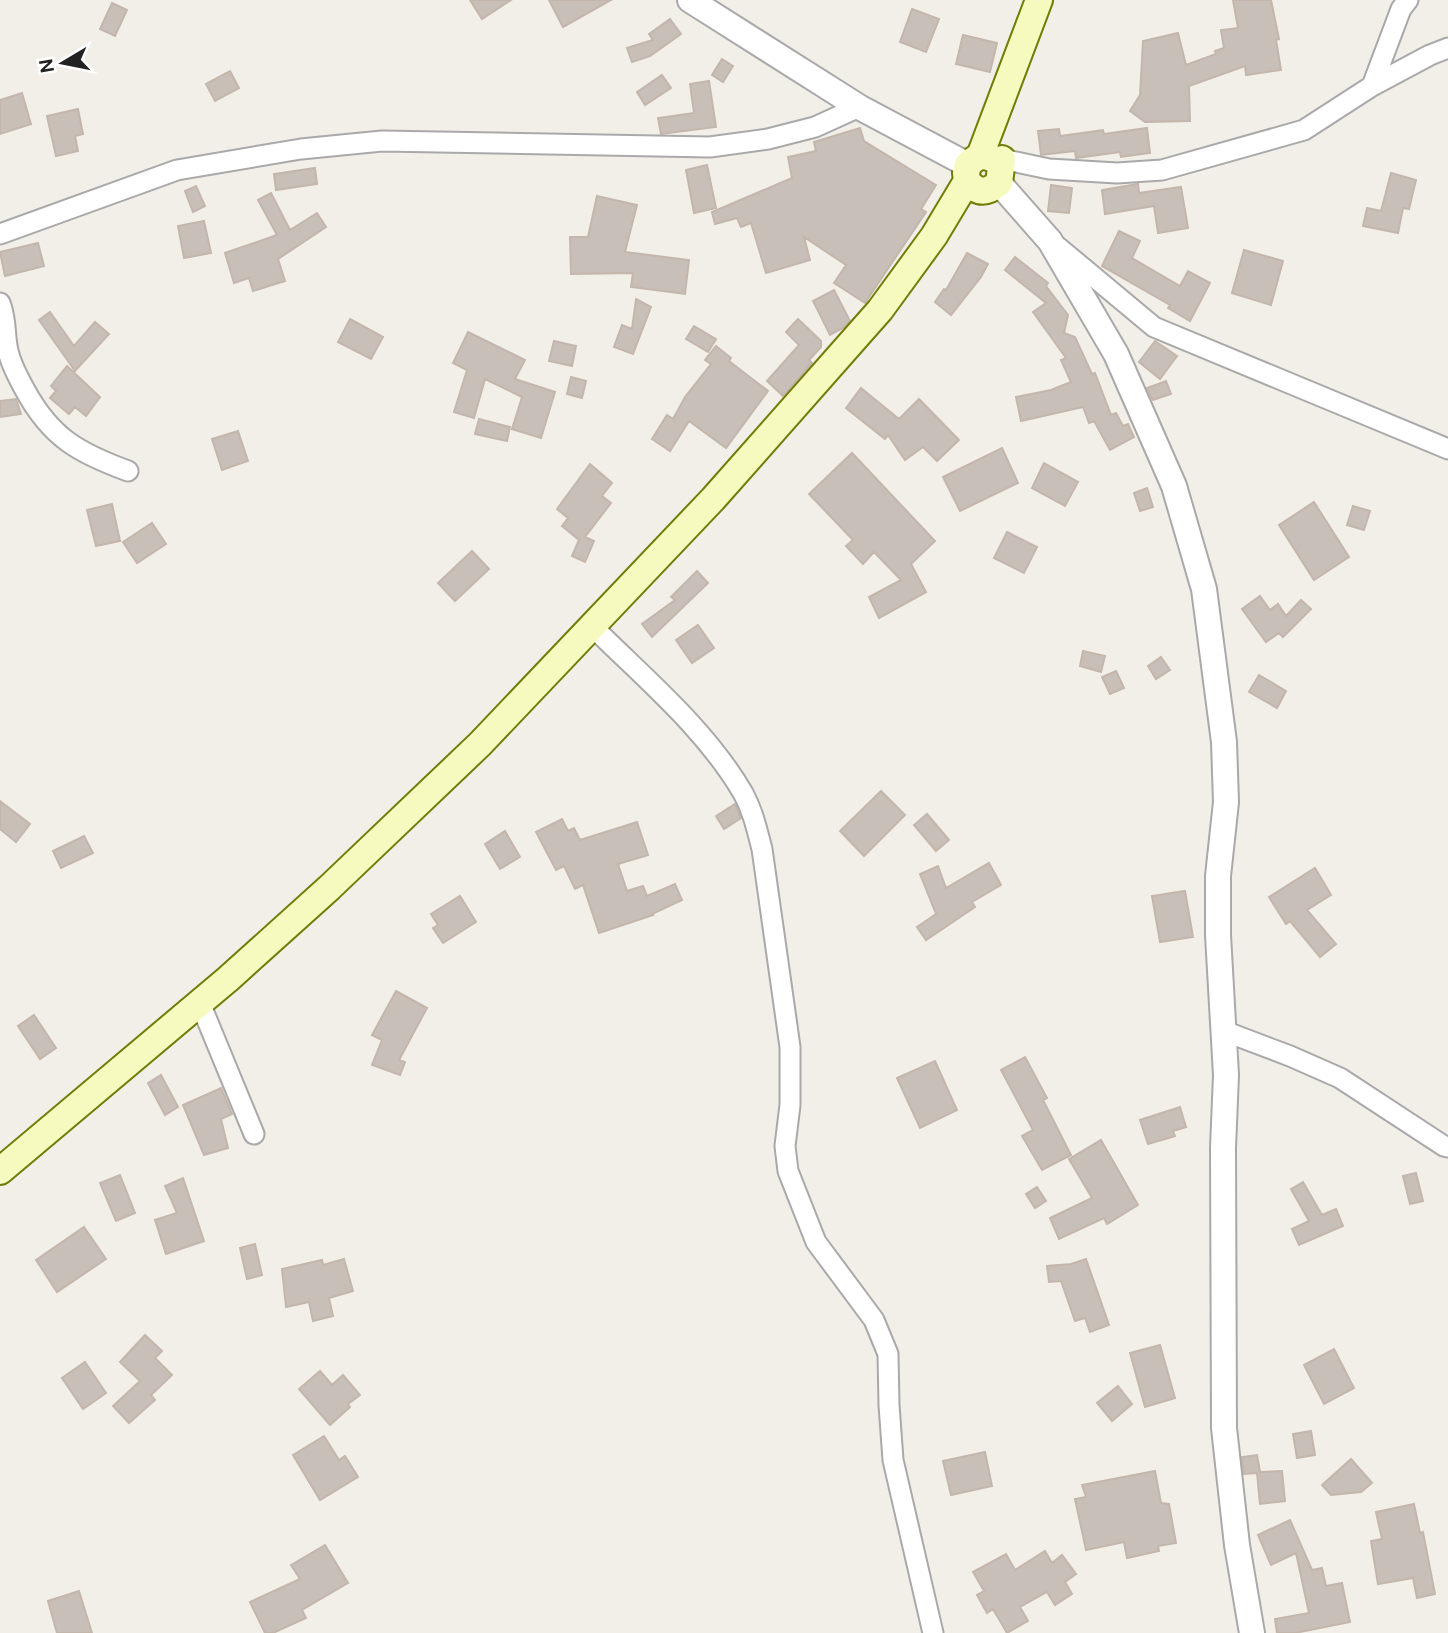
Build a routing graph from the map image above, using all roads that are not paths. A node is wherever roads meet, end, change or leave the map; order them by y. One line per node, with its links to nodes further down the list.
1 (690, 0): 6 (street)
2 (1039, 0): 7 (main road)
3 (1408, 0): 5 (street)
4 (1448, 48): 5 (street)
5 (1372, 86): 7 (street)
6 (859, 107): 7 (street); 8 (street)
7 (986, 171): 9 (street); 13 (main road)
8 (0, 234)
9 (1050, 241): 11 (street); 15 (street)
10 (0, 303): 12 (street)
11 (1448, 449)
12 (128, 471)
13 (592, 626): 14 (main road); 19 (street)
14 (200, 1003): 16 (street); 18 (main road)
15 (1223, 1031): 17 (street); 20 (street)
16 (254, 1133)
17 (1448, 1147)
18 (0, 1171)
19 (933, 1633)
20 (1252, 1633)

